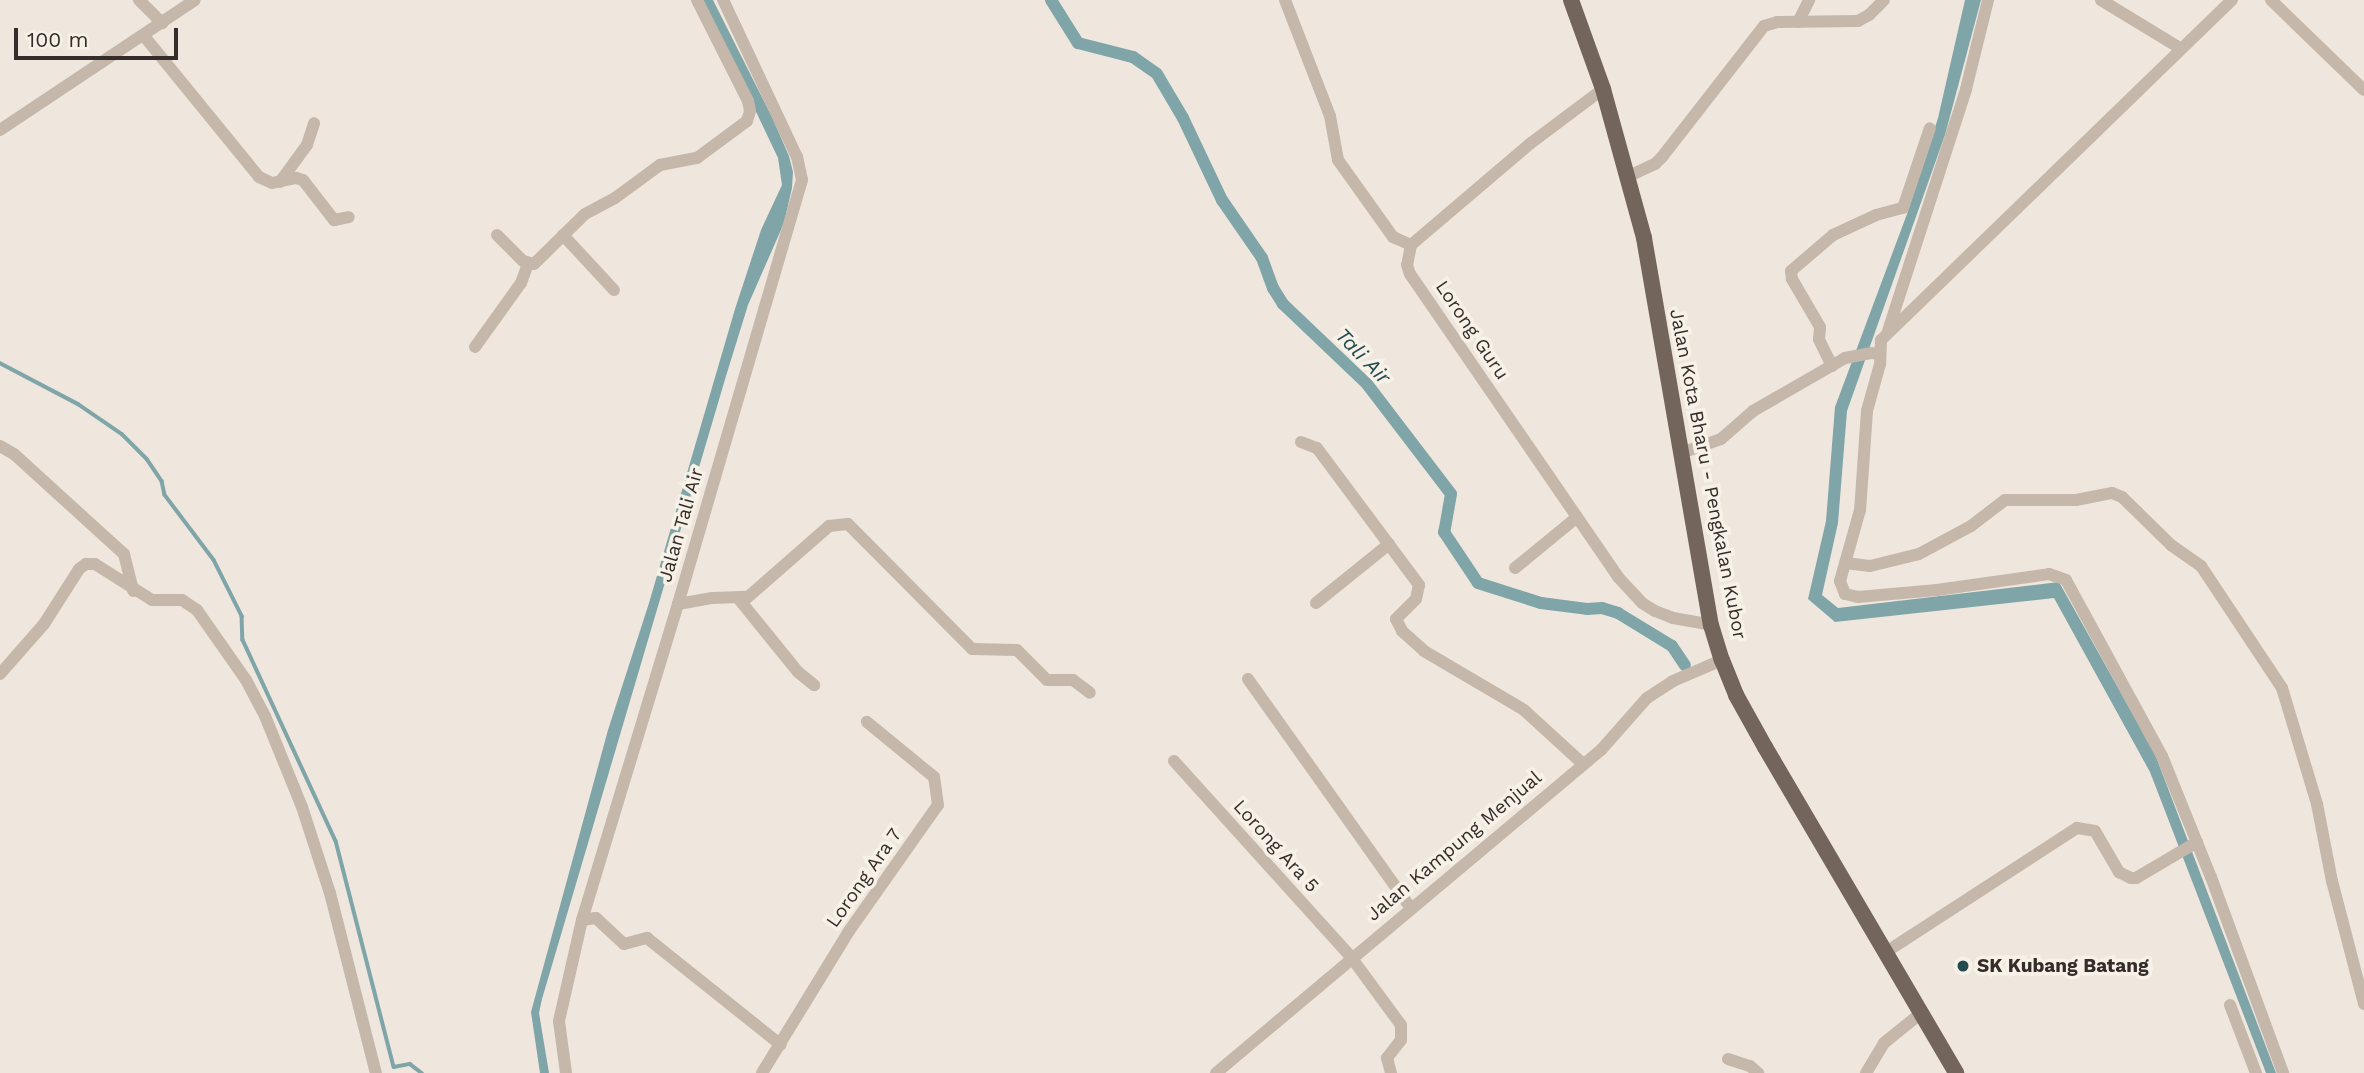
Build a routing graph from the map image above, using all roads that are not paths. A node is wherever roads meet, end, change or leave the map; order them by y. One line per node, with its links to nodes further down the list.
1 (139, 0): 14 (street)
2 (195, 0): 14 (street)
3 (697, 0): 25 (street)
4 (723, 0): 44 (street, Jalan Tali Air)
5 (1285, 0): 27 (street)
6 (1571, 0): 17 (main road, Jalan Kota Bharu - Pengkalan Kubor)
7 (1809, 0): 13 (street)
8 (1884, 0): 13 (street)
9 (1988, 0): 30 (street)
10 (2101, 0): 16 (street)
11 (2232, 0): 16 (street)
12 (2271, 0): 18 (street)
13 (1798, 22): 22 (street)
14 (162, 23): 15 (street)
15 (144, 36): 21 (street); 23 (street)
16 (2180, 48): 30 (street)
17 (1603, 89): 22 (main road, Jalan Kota Bharu - Pengkalan Kubor); 27 (street)
18 (2364, 90)
19 (314, 123): 23 (street)
20 (1930, 128): 33 (street)
21 (0, 130)
22 (1629, 176): 36 (main road, Jalan Kota Bharu - Pengkalan Kubor)
23 (280, 182): 24 (street)
24 (349, 217)
25 (563, 234): 28 (street); 29 (street)
26 (497, 235): 28 (street)
27 (1411, 245): 37 (street, Lorong Guru)
28 (528, 264): 31 (street)
29 (614, 290)
30 (1886, 334): 32 (street)
31 (475, 347)
32 (1875, 354): 33 (street); 39 (street)
33 (1832, 366): 36 (street)
34 (1301, 442): 38 (street)
35 (0, 446): 41 (street)
36 (1681, 453): 45 (main road, Jalan Kota Bharu - Pengkalan Kubor)
37 (1576, 518): 40 (street); 45 (street, Lorong Guru)
38 (1388, 544): 43 (street); 53 (street)
39 (1845, 564): 54 (street); 59 (street)
40 (1515, 568)
41 (133, 591): 47 (street); 64 (street)
42 (738, 598): 44 (street); 49 (street); 50 (street)
43 (1316, 603)
44 (678, 604): 56 (street, Jalan Tali Air)
45 (1712, 625): 46 (main road, Jalan Kota Bharu - Pengkalan Kubor)
46 (1722, 660): 53 (street, Jalan Kampung Menjual); 57 (main road, Jalan Kota Bharu - Pengkalan Kubor)
47 (0, 674)
48 (1248, 679): 55 (street)
49 (814, 685)
50 (1090, 693)
51 (867, 722): 62 (street, Lorong Ara 7)
52 (1174, 761): 58 (street, Lorong Ara 5)
53 (1583, 764): 55 (street, Jalan Kampung Menjual)
54 (2194, 843): 57 (street); 73 (street)
55 (1409, 907): 58 (street, Jalan Kampung Menjual)
56 (582, 920): 62 (street); 65 (street, Jalan Tali Air)
57 (1886, 952): 61 (main road, Jalan Kota Bharu - Pengkalan Kubor)
58 (1351, 957): 67 (street, Jalan Kampung Menjual); 68 (street, Lorong Ara 5)
59 (2364, 1004)
60 (2230, 1006): 72 (street)
61 (1921, 1013): 70 (street); 71 (main road, Jalan Kota Bharu - Pengkalan Kubor)
62 (782, 1045): 66 (street, Lorong Ara 7)
63 (1728, 1059): 69 (street)
64 (376, 1073)
65 (566, 1073)
66 (762, 1073)
67 (1216, 1073)
68 (1391, 1073)
69 (1758, 1073)
70 (1866, 1073)
71 (1956, 1073)
72 (2256, 1073)
73 (2283, 1073)

